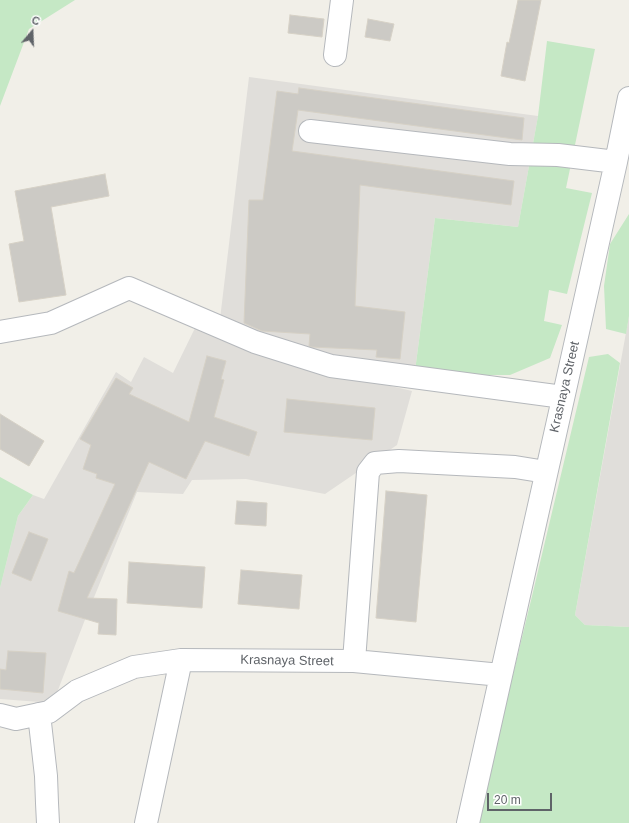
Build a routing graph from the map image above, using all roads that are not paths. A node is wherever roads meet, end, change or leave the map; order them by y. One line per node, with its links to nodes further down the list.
1 (342, 0): 2 (street)
2 (335, 56)
3 (629, 98): 5 (street, Krasnaya Street)
4 (310, 131): 5 (street)
5 (616, 162): 7 (street, Krasnaya Street)
6 (0, 332): 7 (street)
7 (563, 397): 8 (street, Krasnaya Street)
8 (546, 472): 10 (street); 11 (street, Krasnaya Street)
9 (181, 660): 10 (street, Krasnaya Street); 12 (street, Krasnaya Street); 15 (street)
10 (354, 661): 11 (street, Krasnaya Street)
11 (501, 676): 16 (street, Krasnaya Street)
12 (39, 714): 13 (street, Krasnaya Street); 14 (street)
13 (0, 715)
14 (48, 823)
15 (146, 823)
16 (468, 823)

